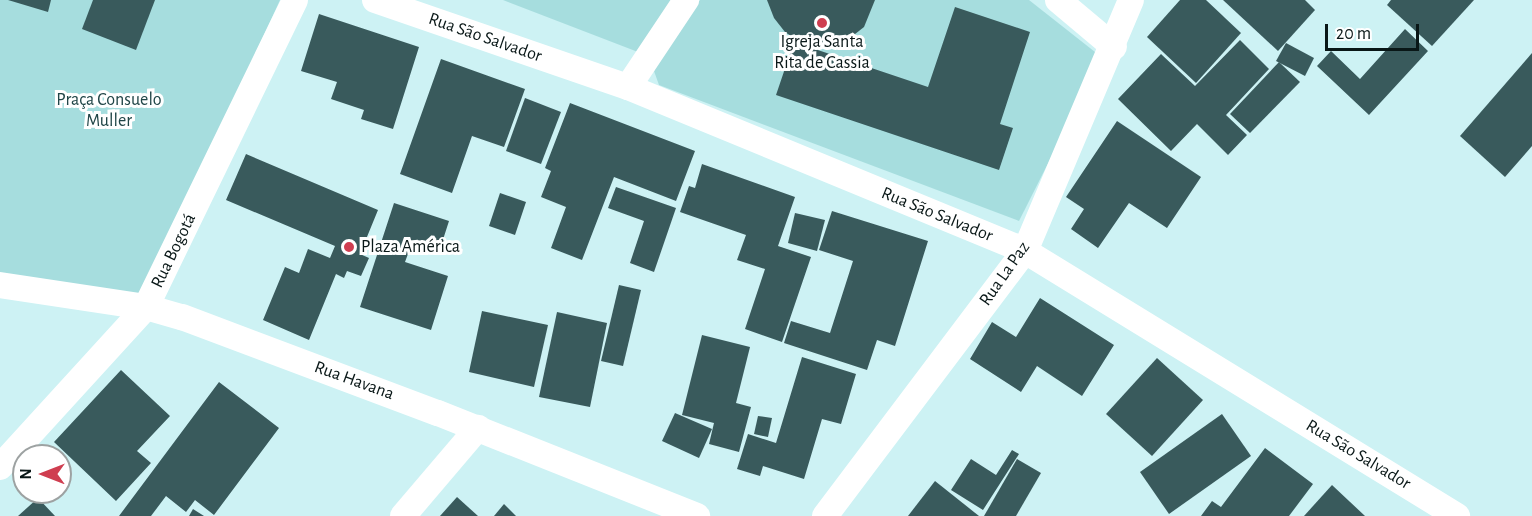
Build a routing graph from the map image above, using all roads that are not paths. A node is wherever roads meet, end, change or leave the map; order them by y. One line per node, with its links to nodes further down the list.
1 (295, 0): 10 (street, Rua Bogotá)
2 (375, 0): 7 (street, Rua São Salvador)
3 (686, 0): 7 (street)
4 (1058, 0): 6 (street)
5 (1131, 0): 6 (street, Rua La Paz)
6 (1114, 47): 8 (street, Rua La Paz)
7 (628, 87): 8 (street, Rua São Salvador)
8 (1025, 251): 15 (street, Rua La Paz); 16 (street, Rua São Salvador)
9 (0, 285): 10 (street, Rua Havana)
10 (146, 308): 11 (street, Rua Havana); 12 (street, Rua Bogotá)
11 (478, 428): 13 (street); 14 (street, Rua Havana)
12 (0, 467)
13 (403, 516)
14 (697, 516)
15 (825, 516)
16 (1457, 516)

